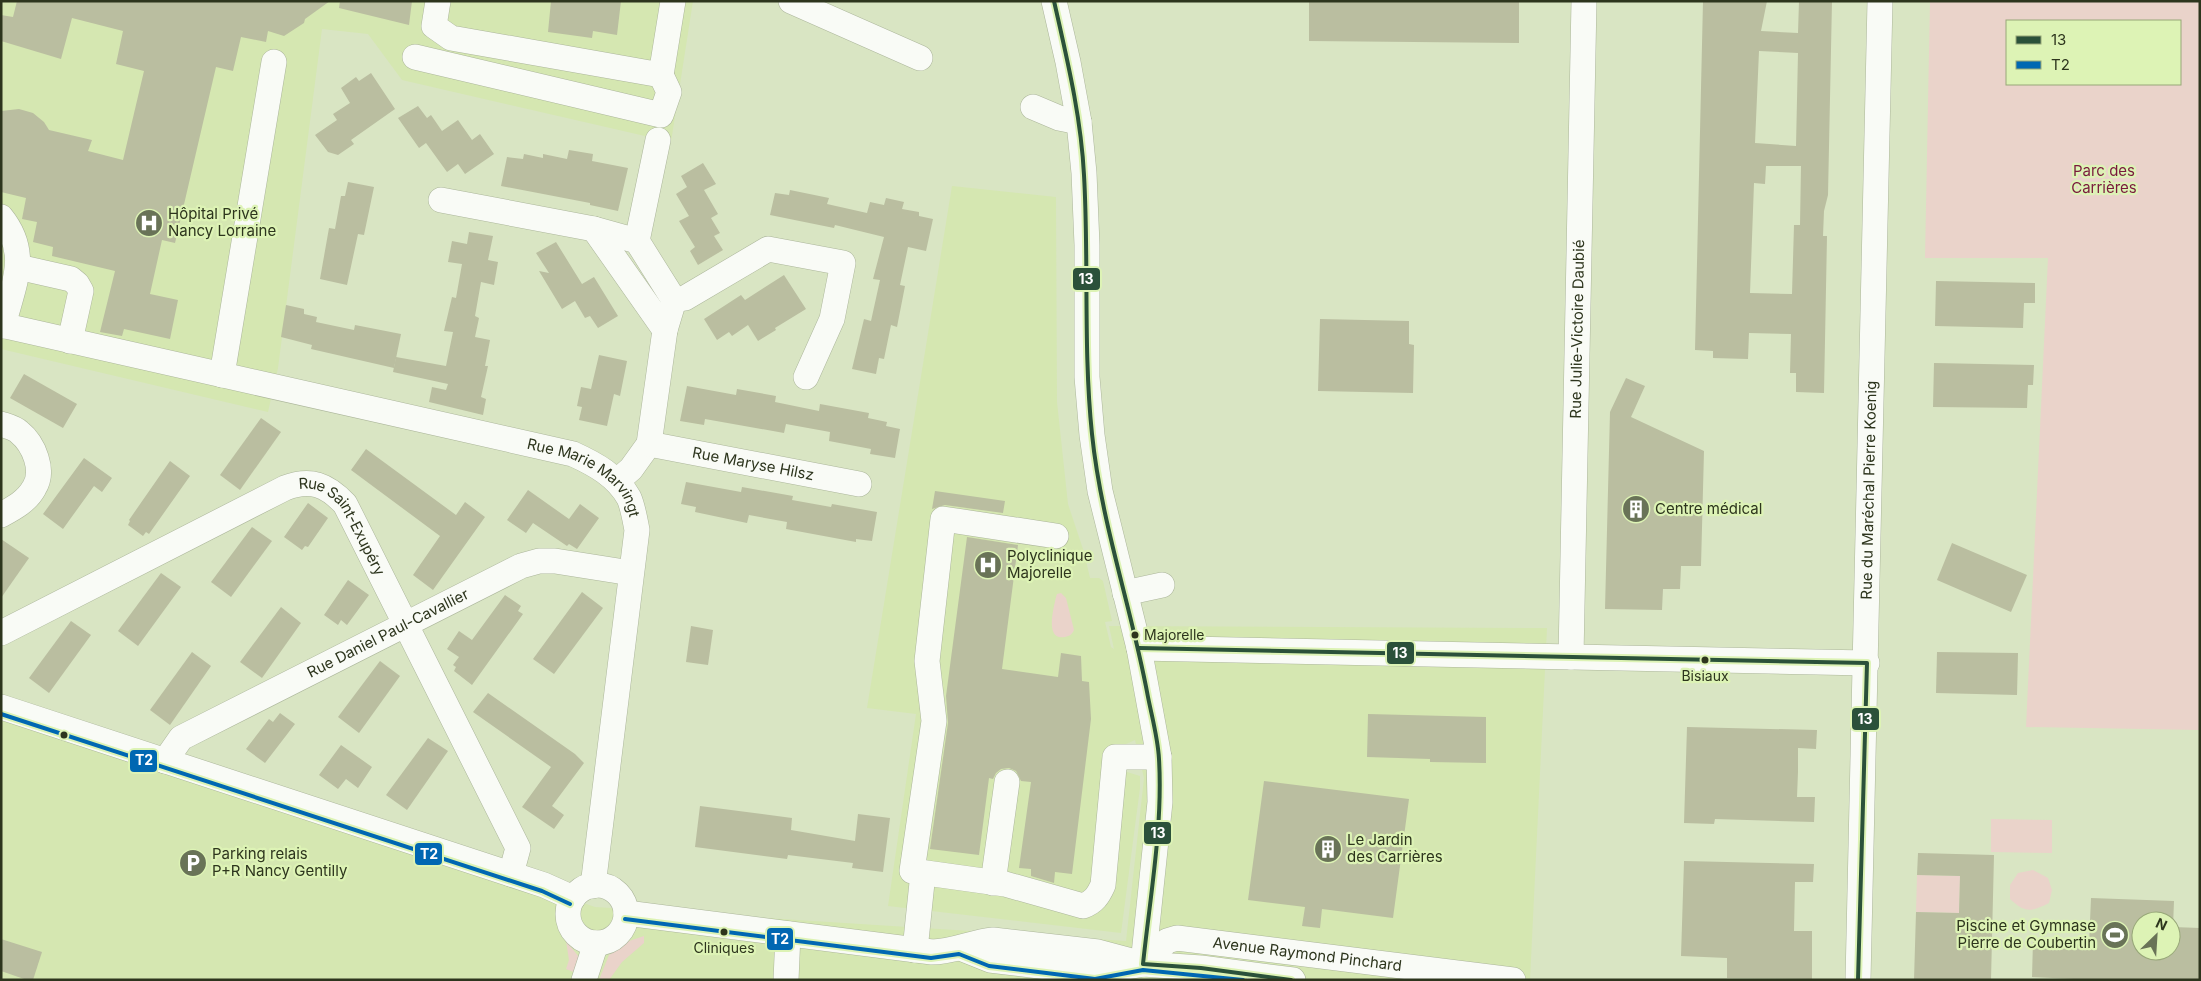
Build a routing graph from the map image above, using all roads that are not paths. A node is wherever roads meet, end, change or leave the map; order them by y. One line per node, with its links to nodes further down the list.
1 (438, 1): 10 (street)
2 (673, 1): 10 (street)
3 (791, 1): 8 (street)
4 (1054, 1): 12 (street)
5 (1584, 1): 37 (street, Rue Julie-Victoire Daubié)
6 (1880, 1): 38 (street, Rue du Maréchal Pierre Koenig)
7 (415, 57): 10 (street)
8 (920, 58)
9 (274, 62): 23 (street)
10 (661, 75)
11 (1033, 107): 12 (street)
12 (1079, 122): 33 (street)
13 (658, 140): 17 (street)
14 (441, 200): 16 (street)
15 (1, 217): 18 (street)
16 (594, 230): 17 (street); 21 (street)
17 (637, 241): 19 (street)
18 (18, 267): 20 (street); 22 (street)
19 (674, 300): 21 (street); 24 (street)
20 (2, 326): 22 (street, Rue Marie Marvingt)
21 (665, 330): 26 (street)
22 (70, 341): 23 (street, Rue Marie Marvingt)
23 (222, 375): 27 (street, Rue Marie Marvingt)
24 (806, 377)
25 (1, 424): 29 (street)
26 (648, 444): 27 (street); 28 (street, Rue Maryse Hilsz)
27 (617, 481): 31 (street, Rue Marie Marvingt)
28 (859, 484)
29 (1, 515)
30 (1056, 536): 43 (street)
31 (631, 573): 34 (street, Rue Daniel Paul-Cavallier); 46 (street, Rue Marie Marvingt)
32 (1162, 586): 33 (street)
33 (1125, 593): 36 (street)
34 (406, 624): 35 (street, Rue Saint-Exupéry); 41 (street, Rue Daniel Paul-Cavallier); 44 (street, Rue Saint-Exupéry)
35 (1, 633)
36 (1139, 648): 37 (street); 40 (street)
37 (1571, 657): 38 (street)
38 (1866, 663): 56 (street, Rue du Maréchal Pierre Koenig)
39 (1, 707): 41 (street)
40 (1159, 757): 45 (street); 51 (street)
41 (164, 761): 44 (street)
42 (1007, 782): 45 (street)
43 (923, 873): 45 (street); 50 (street)
44 (511, 874): 46 (street)
45 (993, 883)
46 (583, 892): 47 (street); 49 (street)
47 (626, 913): 48 (street, Avenue Raymond Pinchard); 49 (street)
48 (788, 934): 50 (street, Avenue Raymond Pinchard); 53 (street)
49 (596, 942): 52 (street)
50 (915, 950): 51 (street, Avenue Raymond Pinchard)
51 (1147, 972): 54 (street, Avenue Raymond Pinchard); 55 (street, Avenue Raymond Pinchard)
52 (584, 980)
53 (786, 980)
54 (1294, 980)
55 (1513, 980)
56 (1858, 980)

